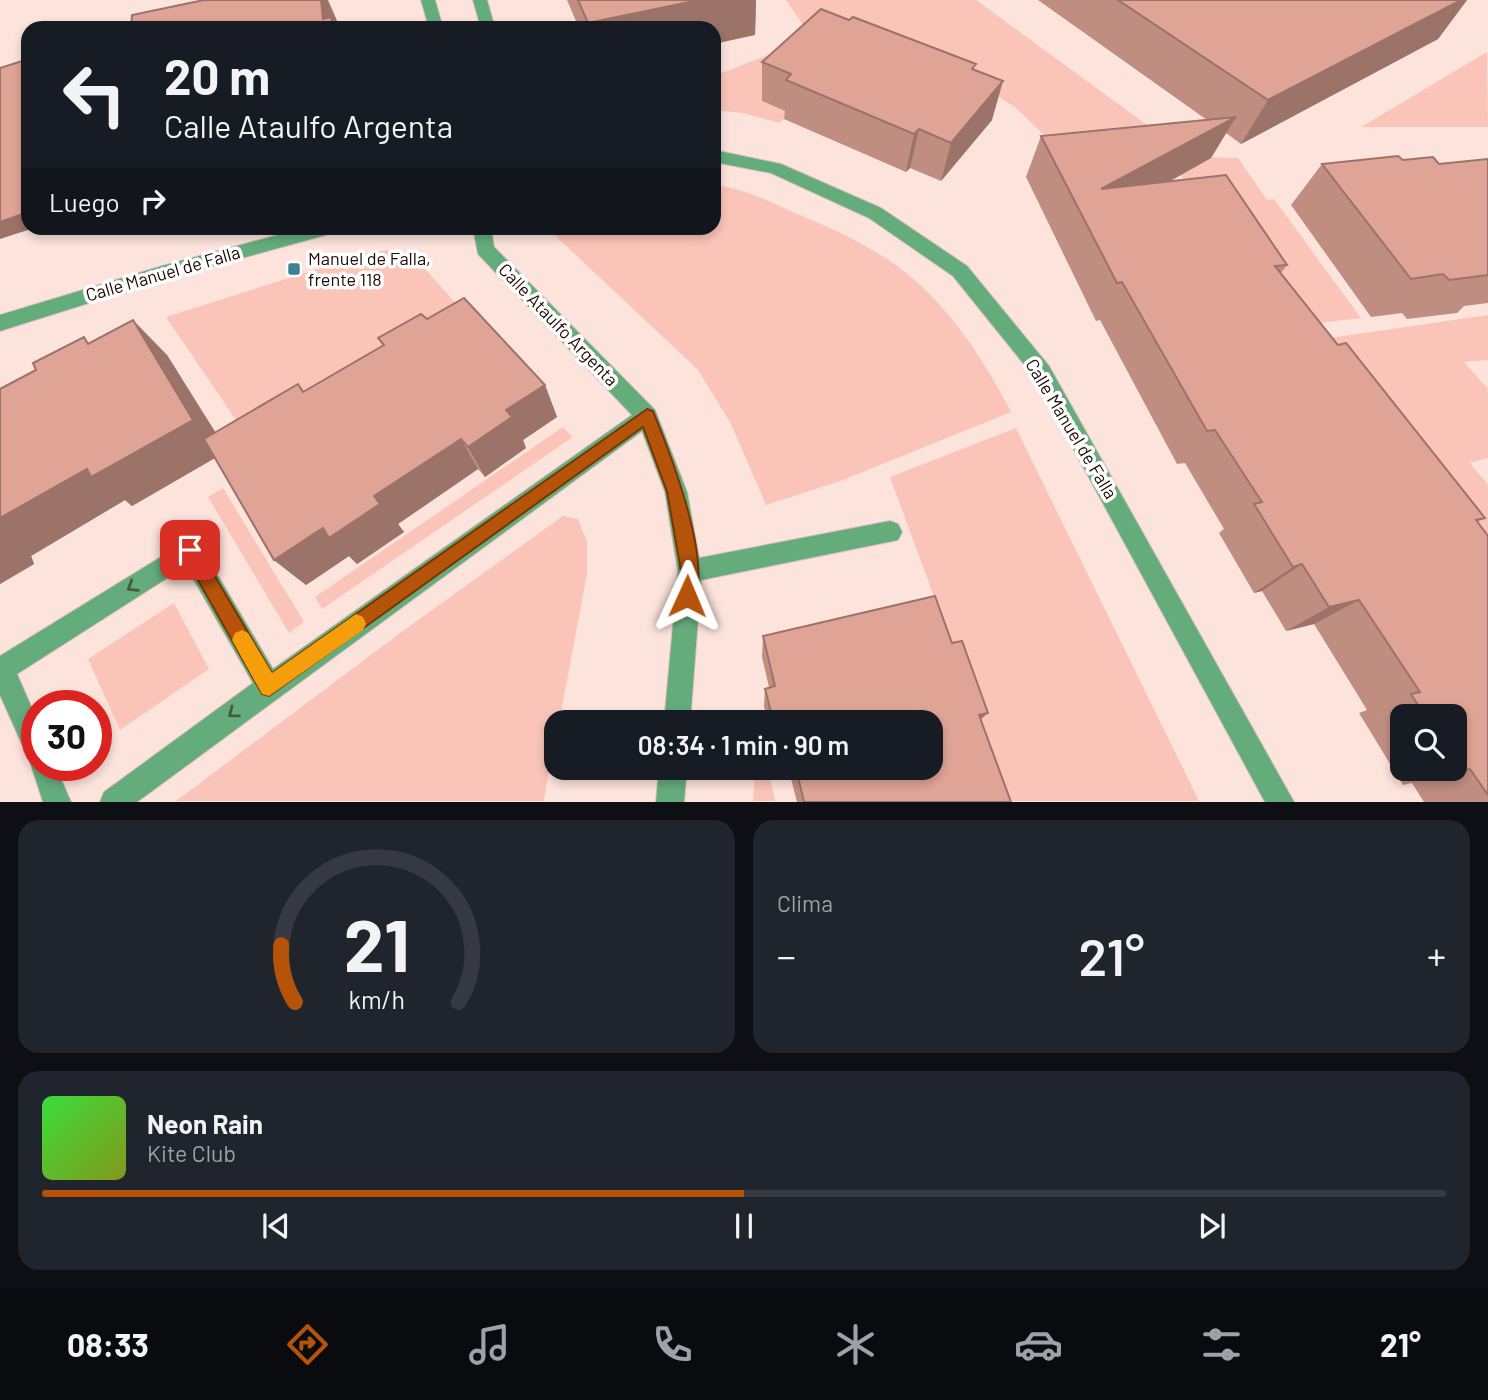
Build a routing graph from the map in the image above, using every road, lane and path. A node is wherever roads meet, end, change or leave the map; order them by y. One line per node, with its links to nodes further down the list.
1 (428, 0): 3 (street)
2 (480, 0): 4 (street)
3 (434, 21)
4 (486, 21)
5 (721, 157): 20 (street, Calle Manuel de Falla)
6 (301, 235): 8 (street, Calle Manuel de Falla)
7 (483, 235): 9 (street, Calle Ataulfo Argenta)
8 (0, 323)
9 (647, 416): 11 (street, Calle Ataulfo Argenta); 12 (street)
10 (890, 531): 11 (street)
11 (690, 571): 13 (street, Calle Ataulfo Argenta)
12 (269, 687): 14 (street, one-way to 14); 18 (street, one-way to 18)
13 (678, 710)
14 (21, 714)
15 (672, 780): 19 (street)
16 (48, 781): 17 (street)
17 (57, 802)
18 (114, 802)
19 (670, 802)
20 (1280, 802)

